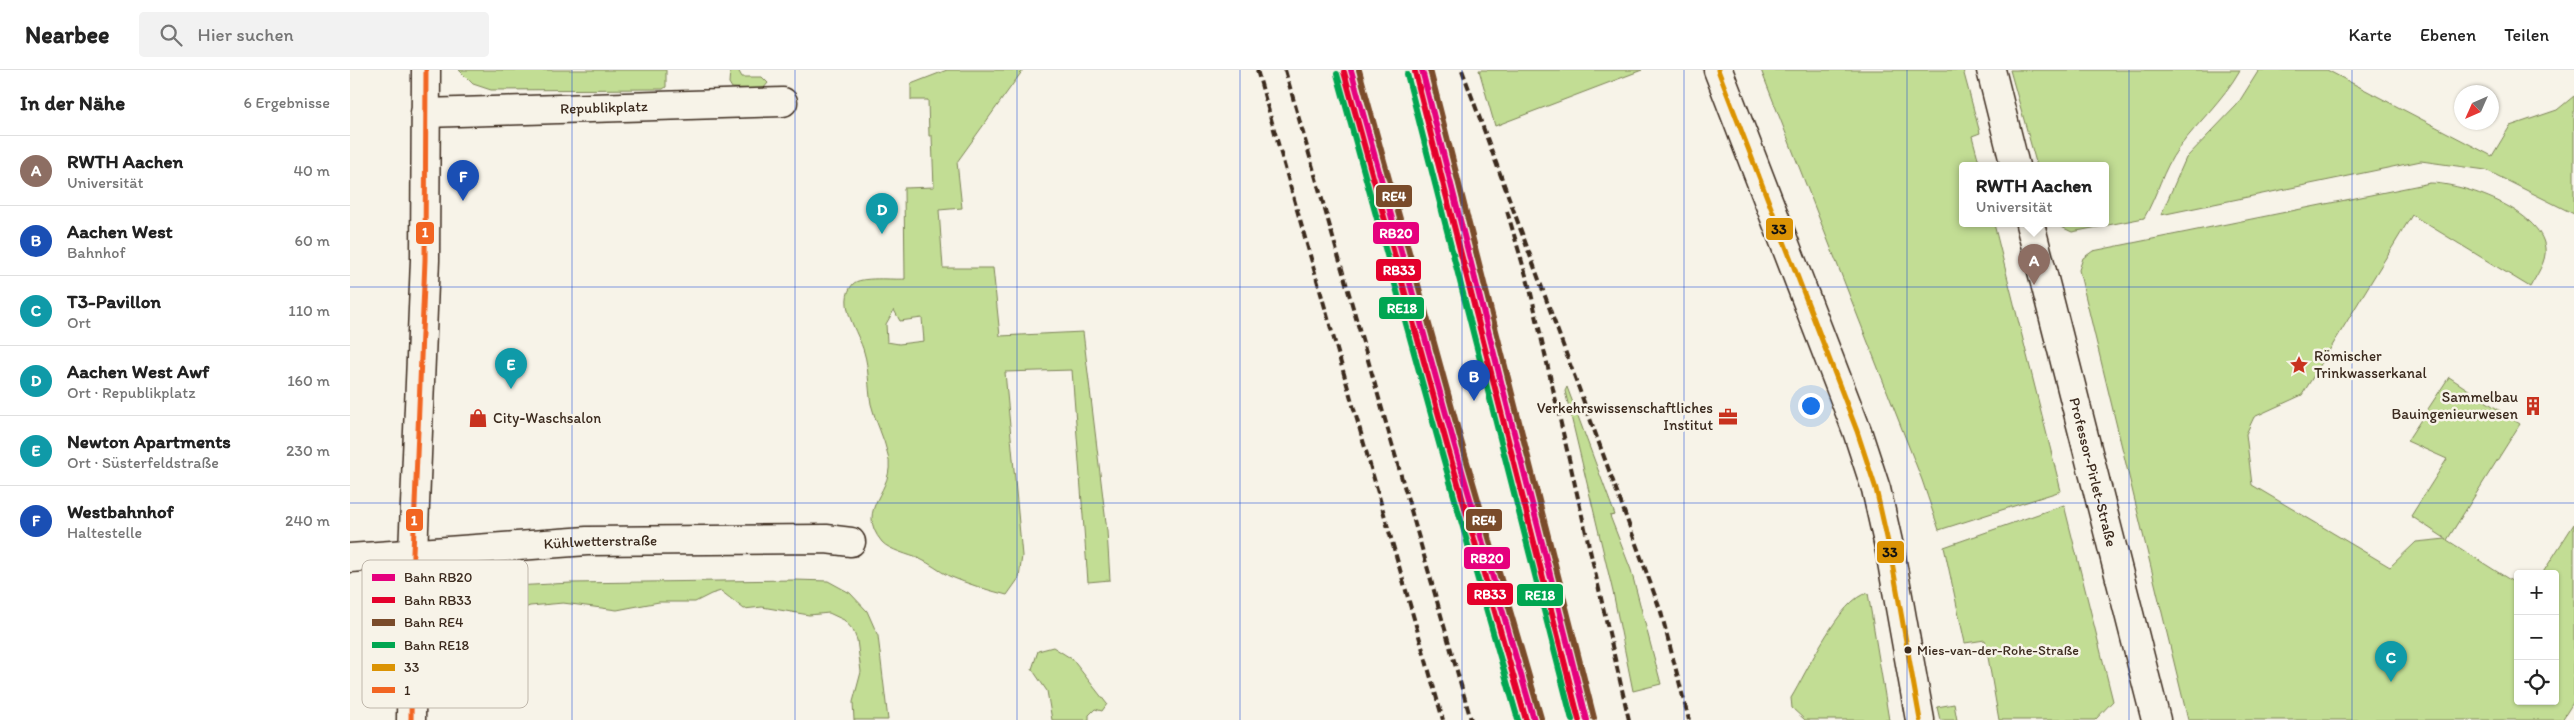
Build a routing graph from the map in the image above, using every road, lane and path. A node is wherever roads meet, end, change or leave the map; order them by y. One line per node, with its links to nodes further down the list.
1 (426, 70): 5 (street)
2 (1718, 70): 12 (street)
3 (1991, 70): 6 (street)
4 (783, 102): 5 (street, Republikplatz)
5 (425, 114): 9 (street)
6 (2014, 162)
7 (2031, 227): 13 (street, Professor-Pirlet-Straße)
8 (851, 542): 9 (street, Kühlwetterstraße)
9 (413, 554): 10 (street, Kühlwetterstraße); 11 (street)
10 (350, 558)
11 (413, 560)
12 (1920, 720)
13 (2156, 720)

